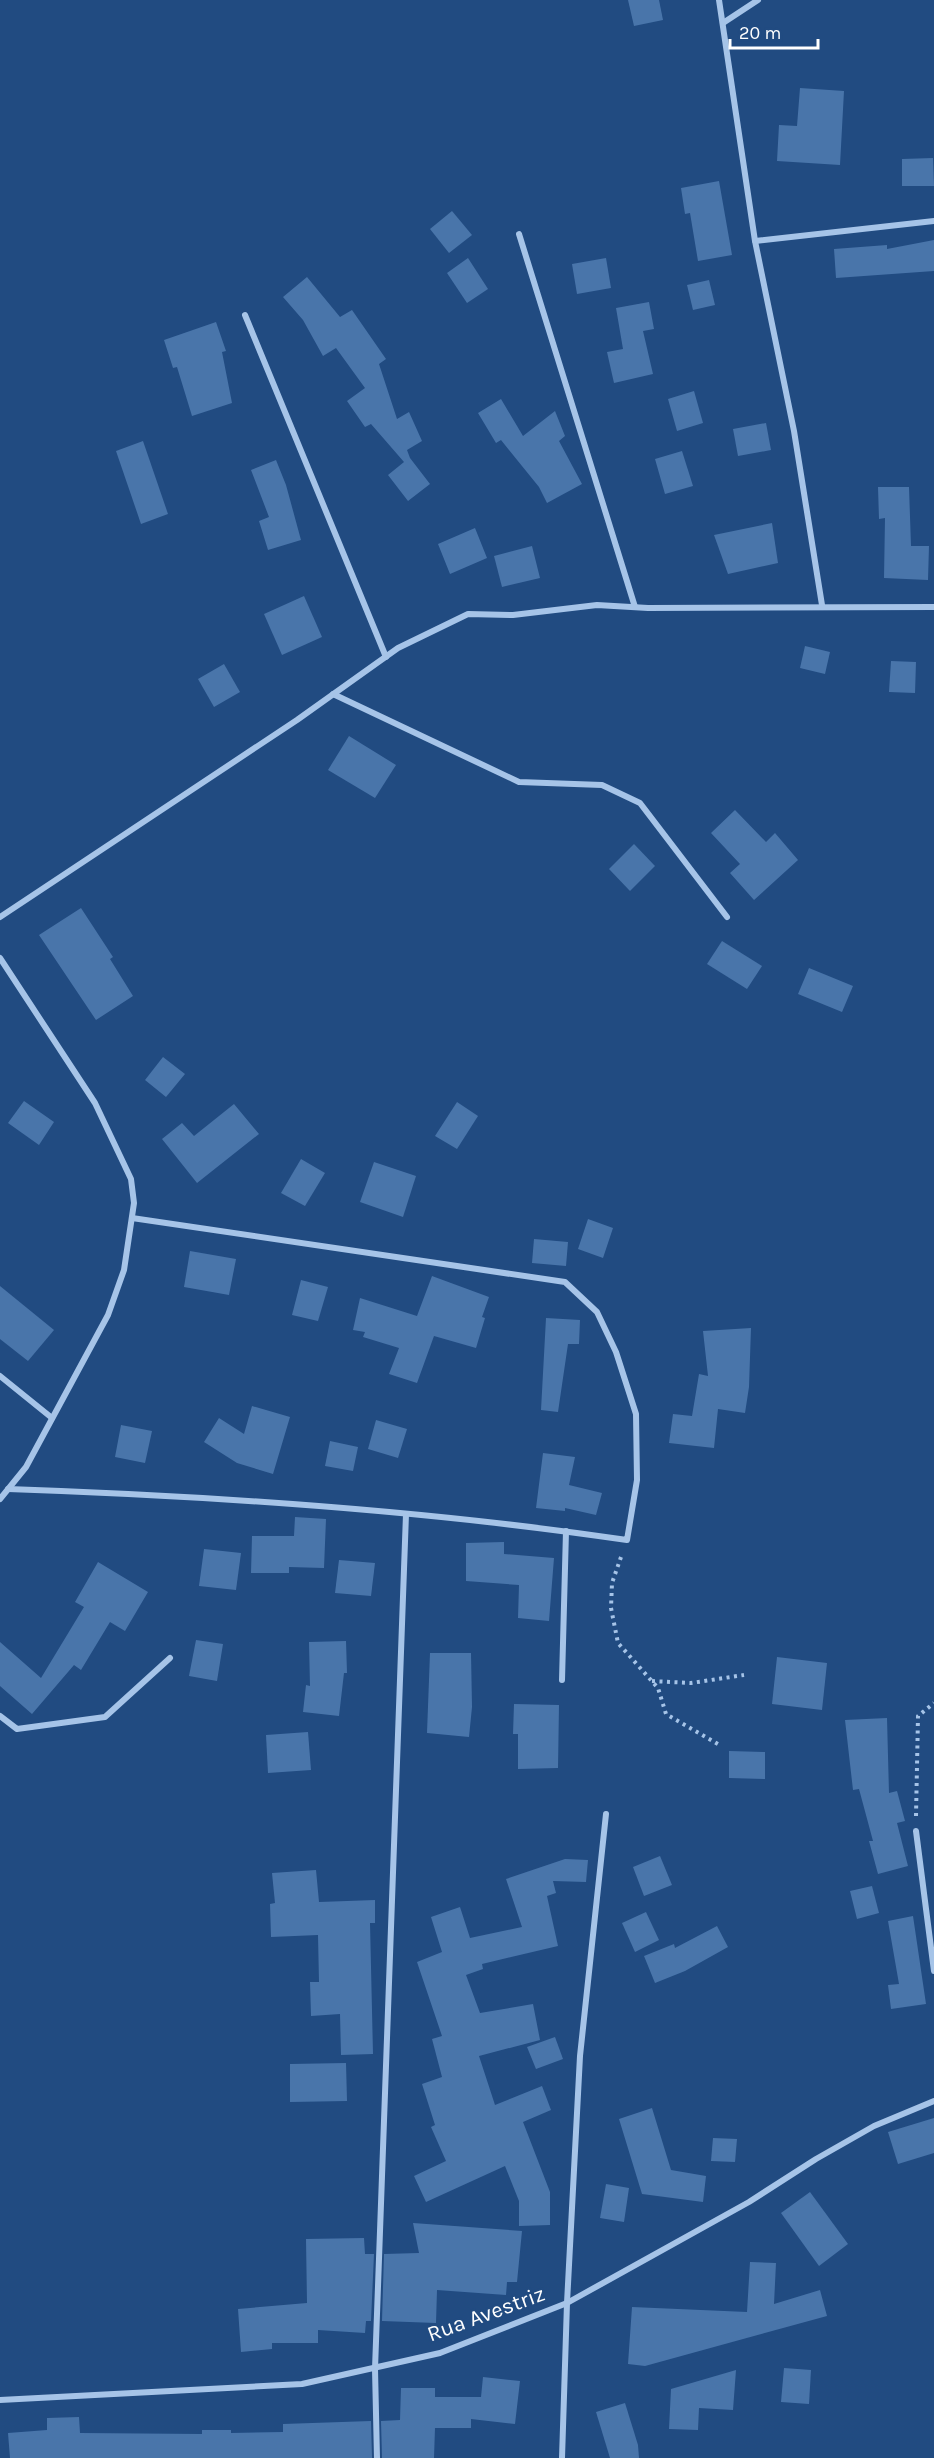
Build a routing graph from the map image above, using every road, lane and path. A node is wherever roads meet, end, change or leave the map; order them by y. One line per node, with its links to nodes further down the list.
1 (719, 0): 3 (street)
2 (758, 0): 3 (street)
3 (723, 23): 6 (street)
4 (934, 221): 6 (street)
5 (519, 234): 9 (street)
6 (755, 241): 8 (street)
7 (245, 315): 11 (street)
8 (822, 605): 9 (street); 10 (street)
9 (635, 607): 11 (street)
10 (934, 607)
11 (386, 657): 12 (street)
12 (333, 694): 13 (street); 14 (street)
13 (0, 916)
14 (727, 917)
15 (0, 958): 16 (street)
16 (132, 1218): 18 (street); 23 (street)
17 (0, 1376): 18 (street)
18 (52, 1418): 19 (street)
19 (8, 1489): 20 (street); 21 (street)
20 (0, 1499)
21 (406, 1514): 22 (street); 36 (street)
22 (566, 1531): 23 (street); 26 (street)
23 (627, 1540): 27 (path)
24 (170, 1659): 29 (street)
25 (744, 1675): 27 (path)
26 (562, 1680)
27 (652, 1681): 30 (path)
28 (934, 1703): 32 (path)
29 (0, 1716)
30 (718, 1744)
31 (606, 1814): 35 (street)
32 (916, 1831): 33 (street)
33 (934, 1971)
34 (934, 2101): 35 (street, Rua Avestriz)
35 (567, 2303): 36 (street, Rua Avestriz); 39 (street)
36 (375, 2369): 37 (street, Rua Avestriz); 38 (street)
37 (0, 2400)
38 (377, 2458)
39 (562, 2458)

